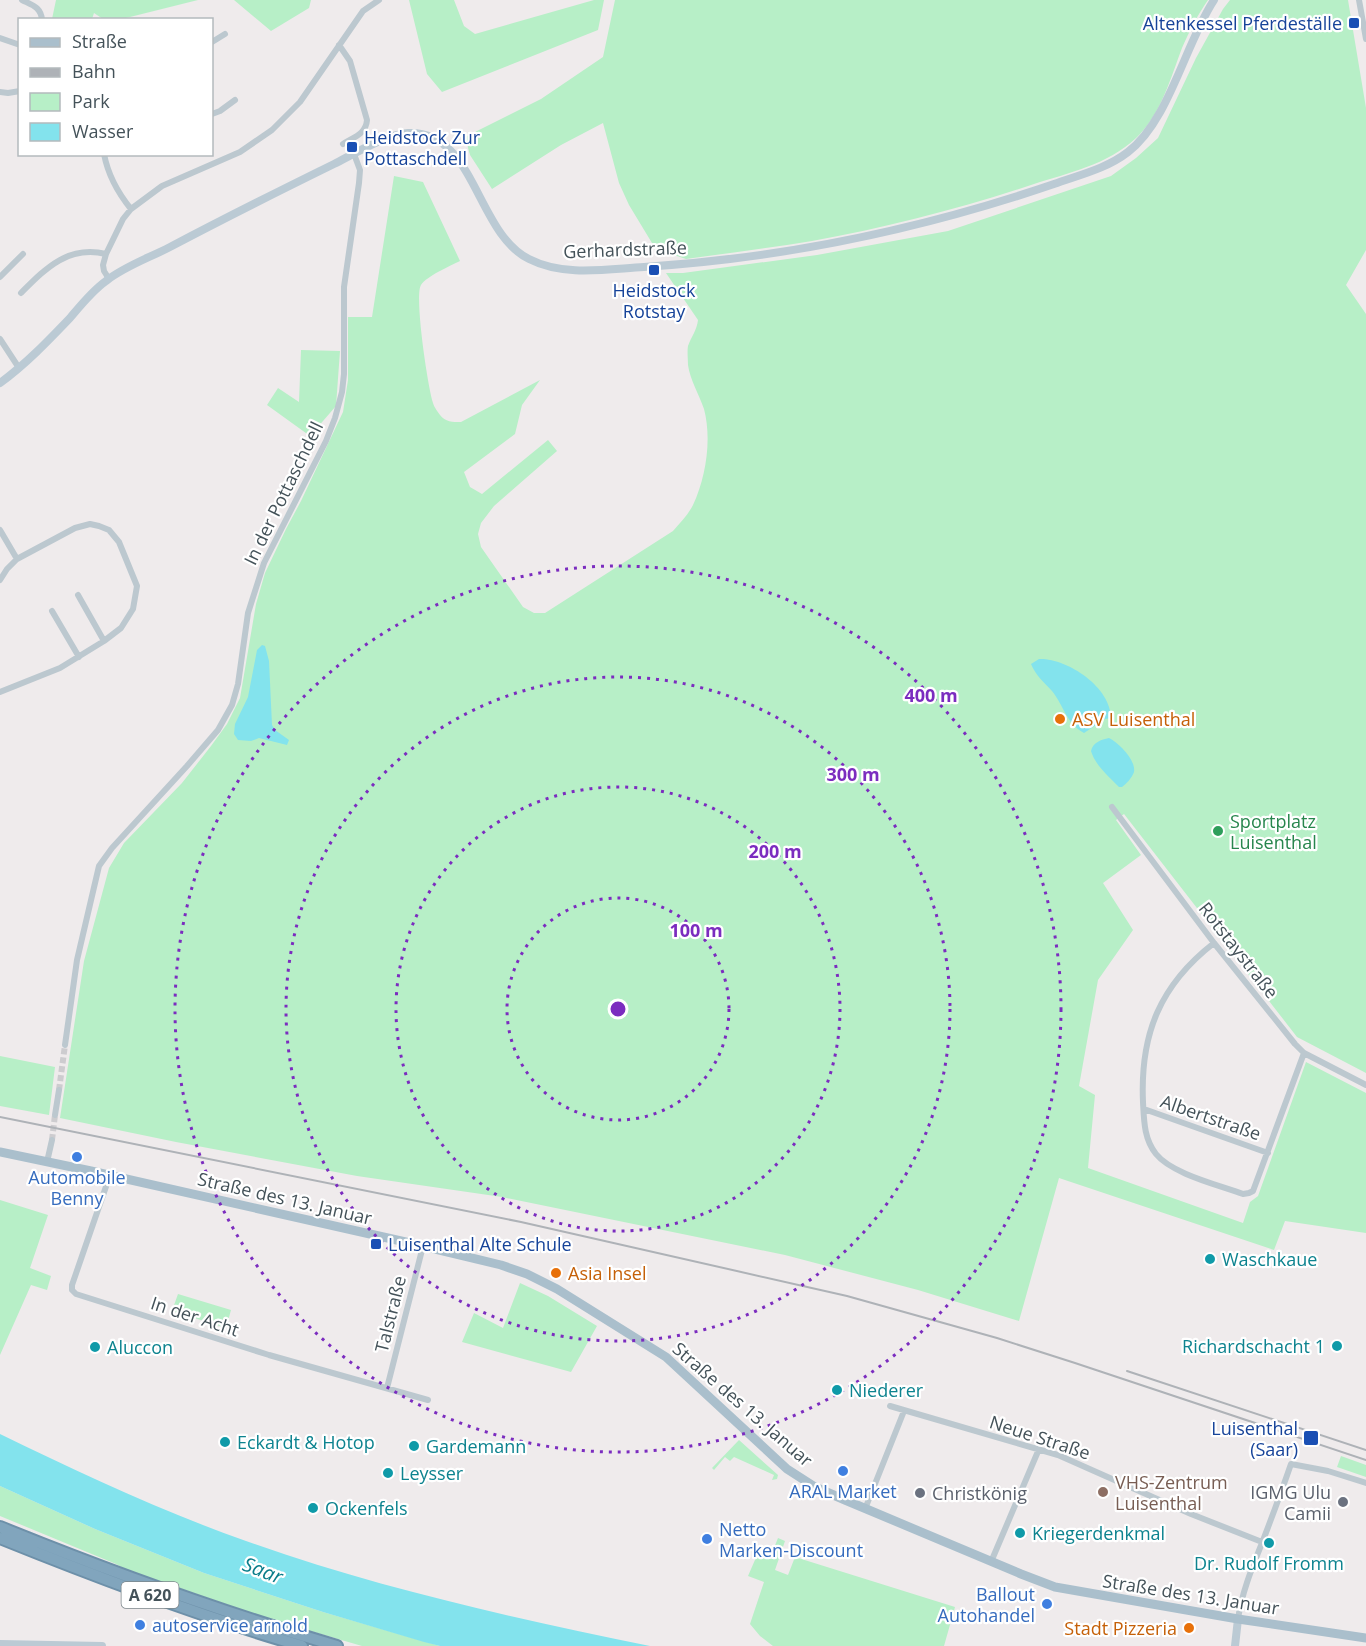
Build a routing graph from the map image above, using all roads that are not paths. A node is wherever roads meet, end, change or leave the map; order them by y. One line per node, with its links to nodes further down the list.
1 (22, 0): 5 (street)
2 (379, 0): 11 (street)
3 (1214, 0): 17 (street, Gerhardstraße)
4 (1359, 0): 8 (street)
5 (41, 18)
6 (225, 34): 9 (street)
7 (0, 38): 10 (street)
8 (1366, 39)
9 (213, 41)
10 (18, 44)
11 (339, 45): 16 (street); 19 (street)
12 (18, 91): 13 (street)
13 (0, 92)
14 (235, 100): 15 (street)
15 (213, 114)
16 (343, 144)
17 (354, 154): 23 (street, Gerhardstraße); 38 (street, In der Pottaschdell)
18 (104, 156): 19 (street)
19 (131, 209): 21 (street)
20 (23, 254): 22 (street)
21 (106, 254): 23 (street); 24 (street)
22 (0, 277)
23 (109, 279): 26 (street, Gerhardstraße)
24 (21, 293)
25 (0, 339): 26 (street)
26 (19, 368): 27 (street, Gerhardstraße)
27 (0, 383)
28 (0, 530): 29 (street)
29 (17, 560): 30 (street); 33 (street)
30 (0, 580)
31 (78, 595): 33 (street)
32 (52, 610): 34 (street)
33 (104, 641): 34 (street)
34 (79, 657): 35 (street)
35 (0, 692)
36 (1112, 807): 37 (street, Rotstaystraße)
37 (1214, 943): 39 (street, Rotstaystraße); 42 (street, Albertstraße)
38 (65, 1044)
39 (1304, 1053): 40 (street, Rotstaystraße); 46 (street, Albertstraße)
40 (1366, 1084)
41 (58, 1090): 43 (street)
42 (1144, 1109): 46 (street, Albertstraße); 46 (street, Albertstraße)
43 (55, 1115)
44 (52, 1140): 47 (street)
45 (0, 1152): 47 (main road, Straße des 13. Januar)
46 (1268, 1153)
47 (47, 1162): 48 (main road, Straße des 13. Januar)
48 (110, 1175): 49 (main road, Straße des 13. Januar); 50 (street, In der Acht)
49 (423, 1246): 50 (street, Talstraße); 56 (main road, Straße des 13. Januar)
50 (387, 1388): 51 (street, In der Acht)
51 (428, 1400)
52 (891, 1406): 53 (street, Neue Straße)
53 (904, 1411): 54 (street, Neue Straße); 56 (street)
54 (1040, 1449): 59 (street, Neue Straße); 60 (street)
55 (1366, 1483): 59 (street)
56 (865, 1509): 60 (main road, Straße des 13. Januar)
57 (0, 1527): 66 (highway, A 620)
58 (0, 1538): 65 (highway, A 620)
59 (1262, 1542): 61 (street)
60 (991, 1562): 61 (main road, Straße des 13. Januar)
61 (1238, 1619): 62 (main road, Straße des 13. Januar); 67 (street)
62 (1366, 1638)
63 (0, 1644): 64 (street)
64 (102, 1646)
65 (302, 1646)
66 (337, 1646)
67 (1235, 1646)

